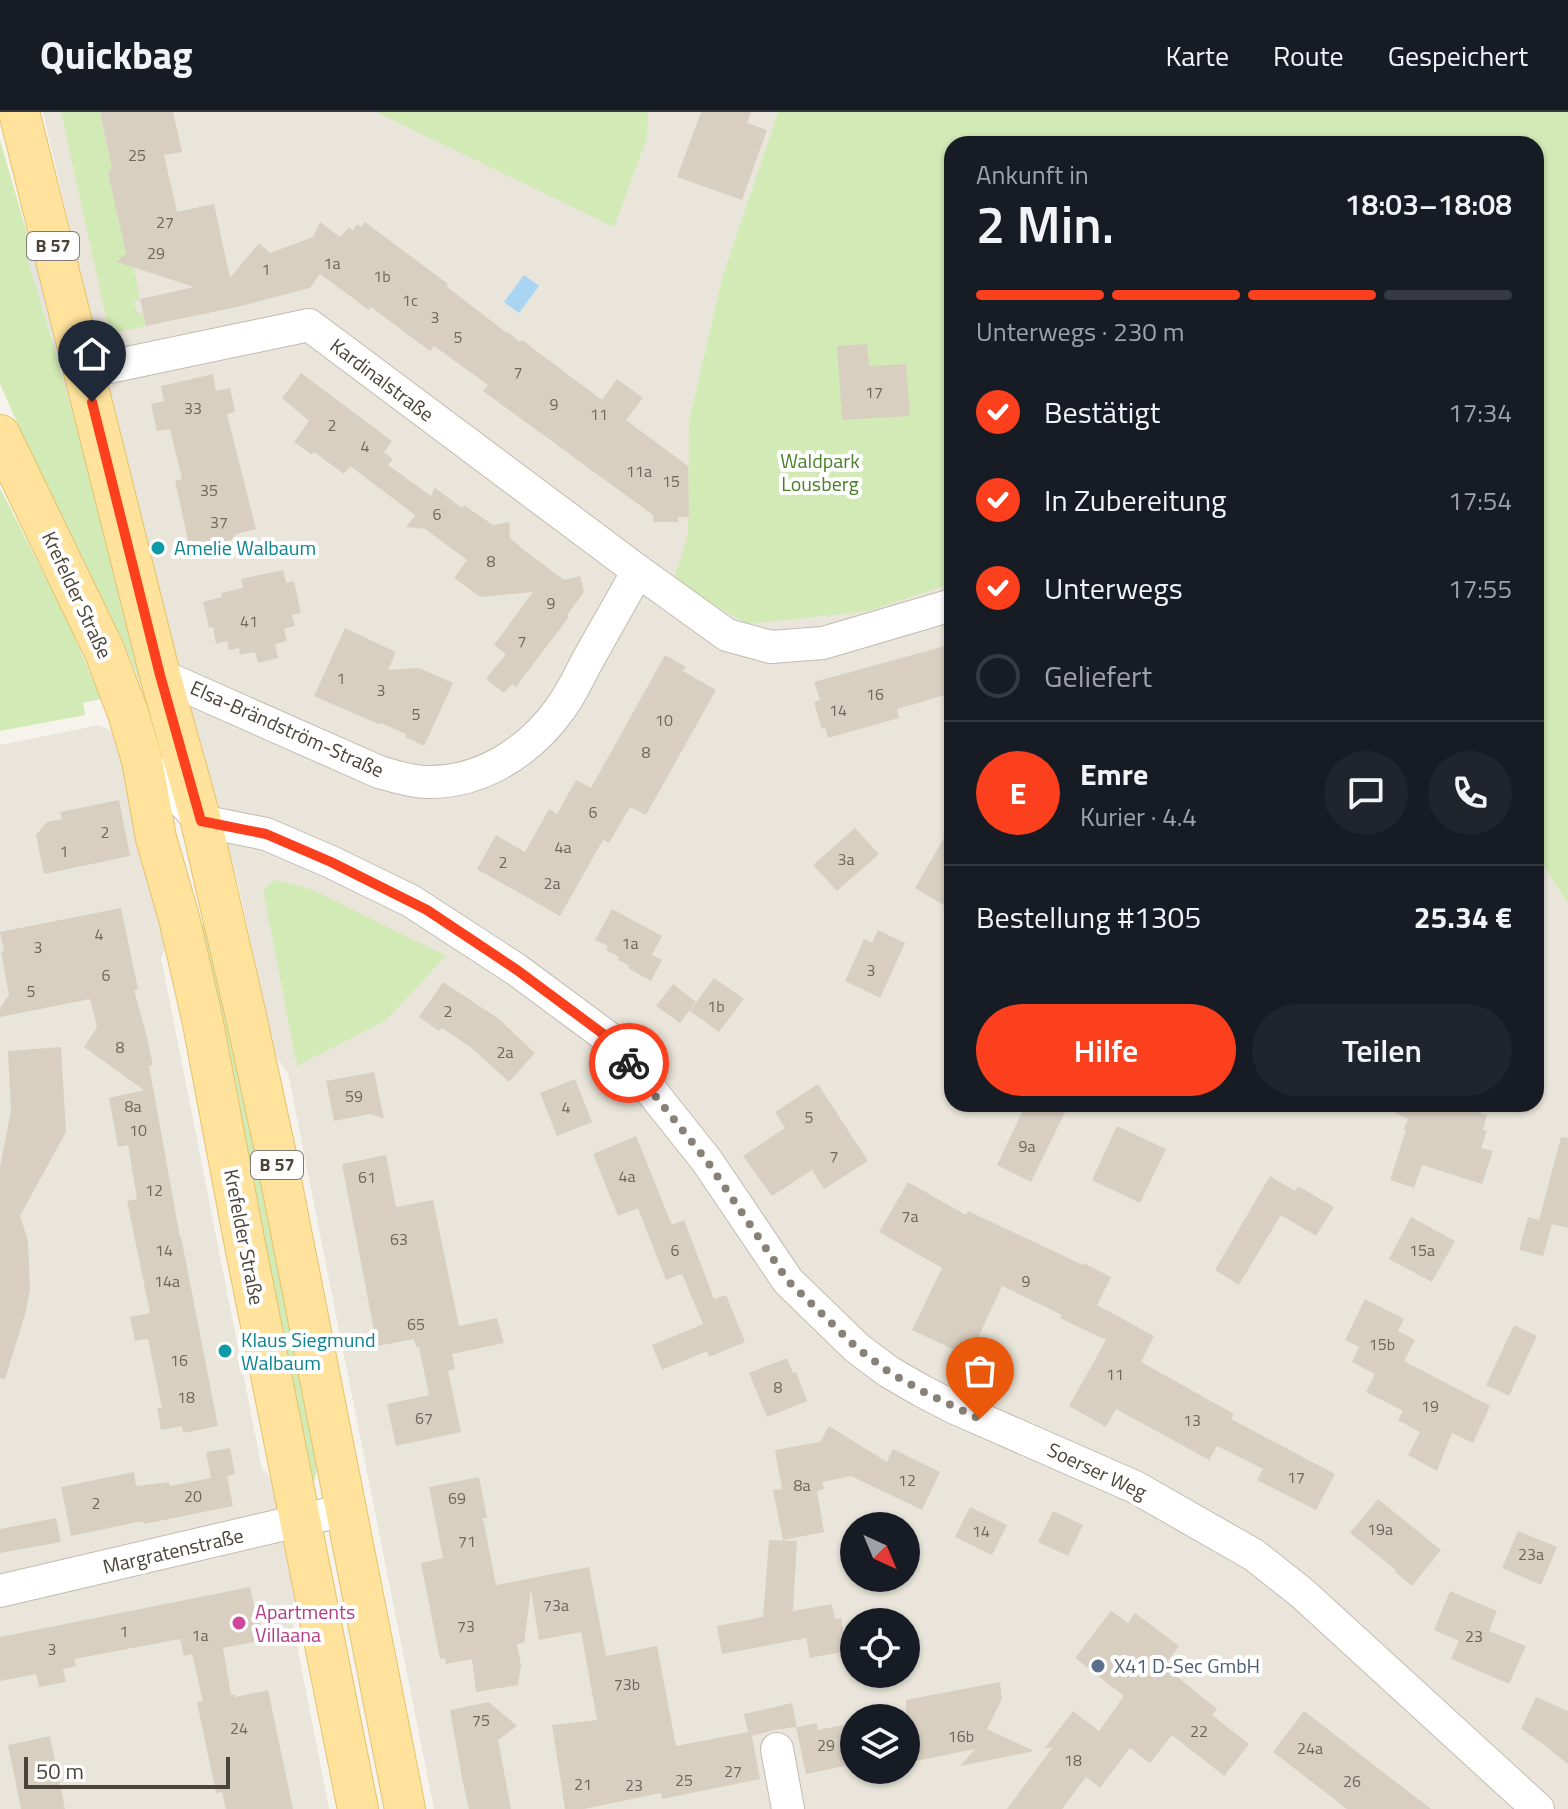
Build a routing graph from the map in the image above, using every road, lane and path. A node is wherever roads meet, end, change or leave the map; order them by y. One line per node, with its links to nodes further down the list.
1 (19, 112): 2 (main road, B 57)
2 (85, 372): 4 (street, Kardinalstraße); 6 (main road, B 57)
3 (0, 435): 7 (main road, Krefelder Straße / B 57)
4 (638, 571): 5 (street); 6 (street, Elsa-Brändström-Straße)
5 (944, 607)
6 (160, 675): 8 (main road, B 57)
7 (142, 760): 8 (street, Krefelder Straße); 10 (main road, Krefelder Straße / B 57)
8 (201, 821): 9 (main road, B 57); 16 (street, Soerser Weg)
9 (345, 1510): 10 (street, Margratenstraße); 14 (main road, B 57)
10 (301, 1521): 11 (street, Margratenstraße); 13 (main road, Krefelder Straße / B 57)
11 (0, 1591)
12 (777, 1749): 15 (street)
13 (358, 1809)
14 (405, 1809)
15 (788, 1809)
16 (1538, 1809)

